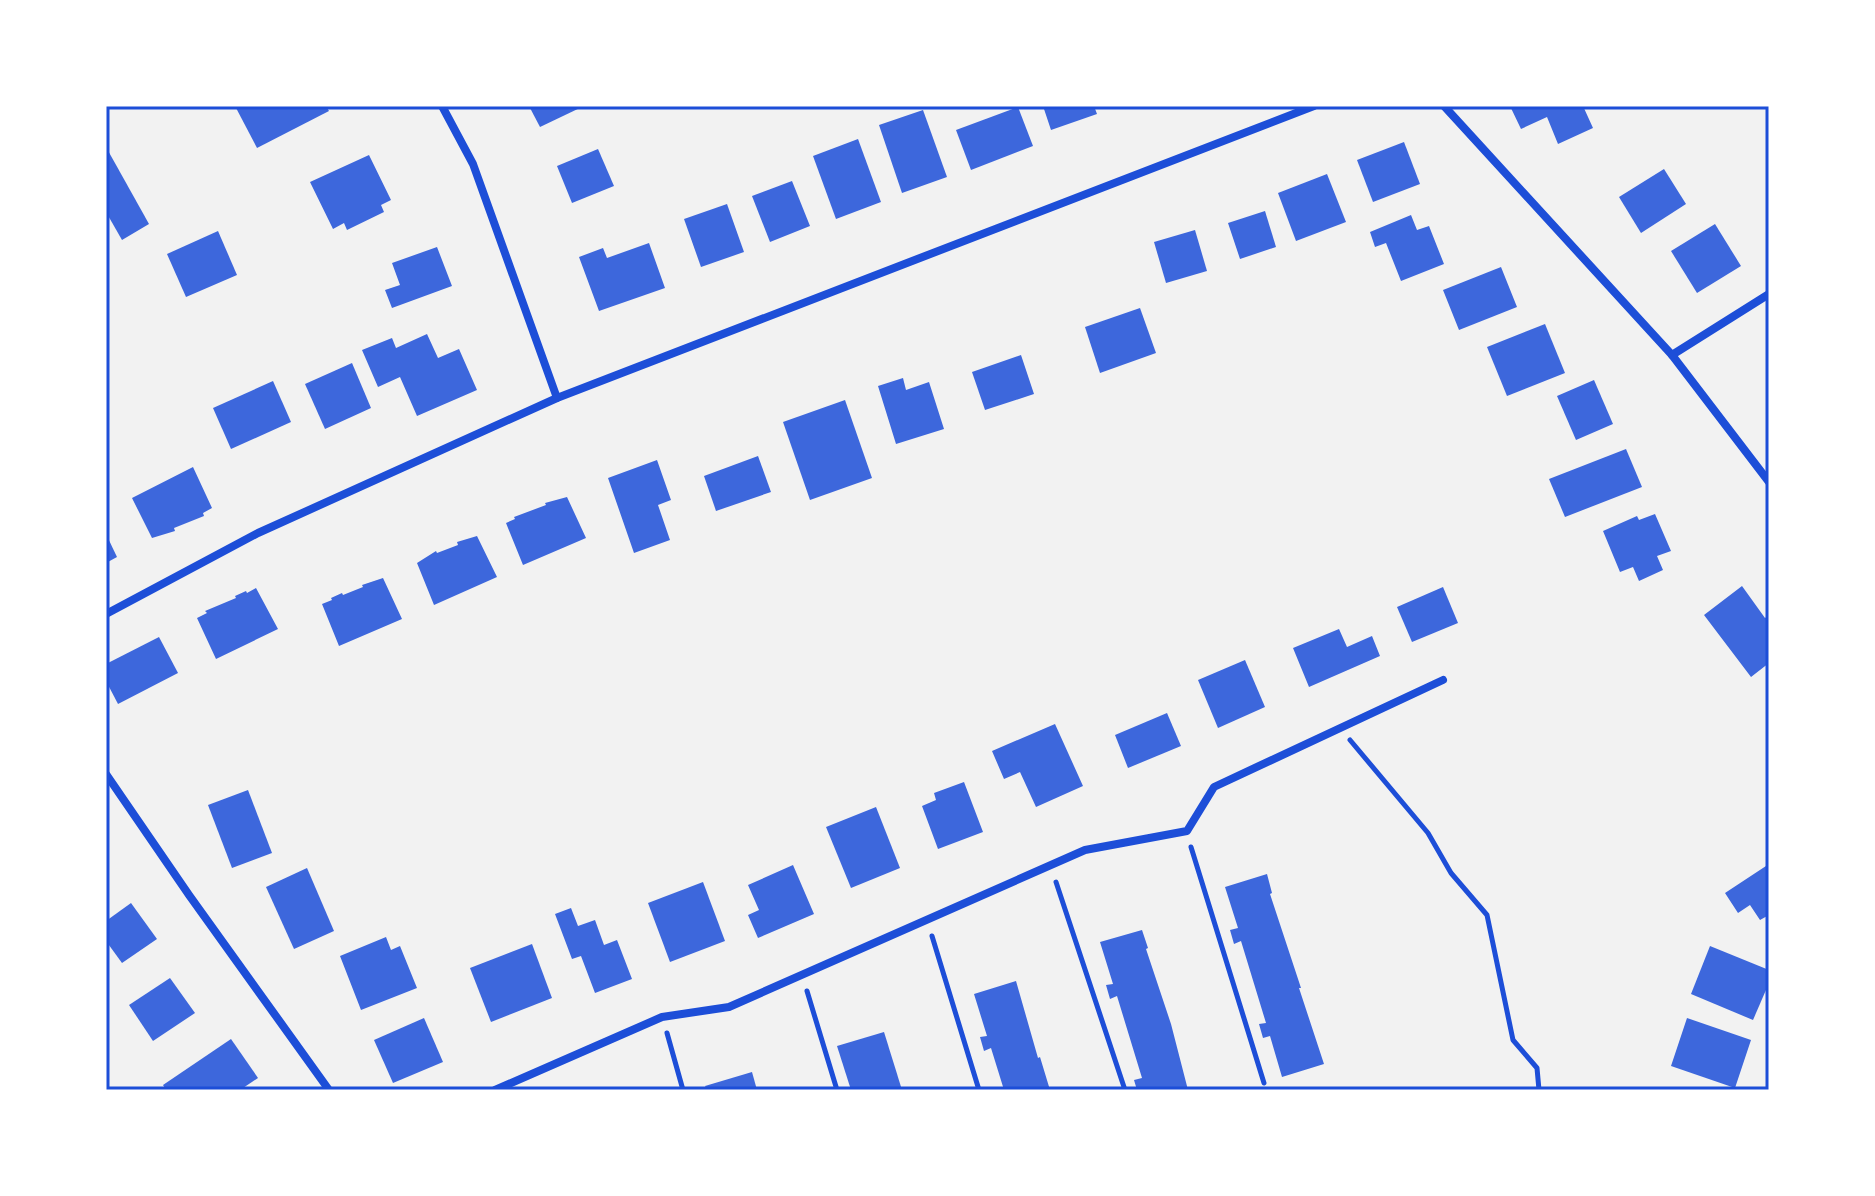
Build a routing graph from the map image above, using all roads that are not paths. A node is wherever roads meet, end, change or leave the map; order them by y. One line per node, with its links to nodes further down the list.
1 (442, 106): 6 (street)
2 (1314, 106): 6 (street)
3 (1444, 106): 5 (street)
4 (1769, 294): 5 (street)
5 (1672, 355): 7 (street)
6 (557, 398): 8 (street)
7 (1769, 482)
8 (106, 614)
9 (1443, 680): 12 (street)
10 (106, 774): 11 (street)
11 (329, 1090)
12 (495, 1090)

